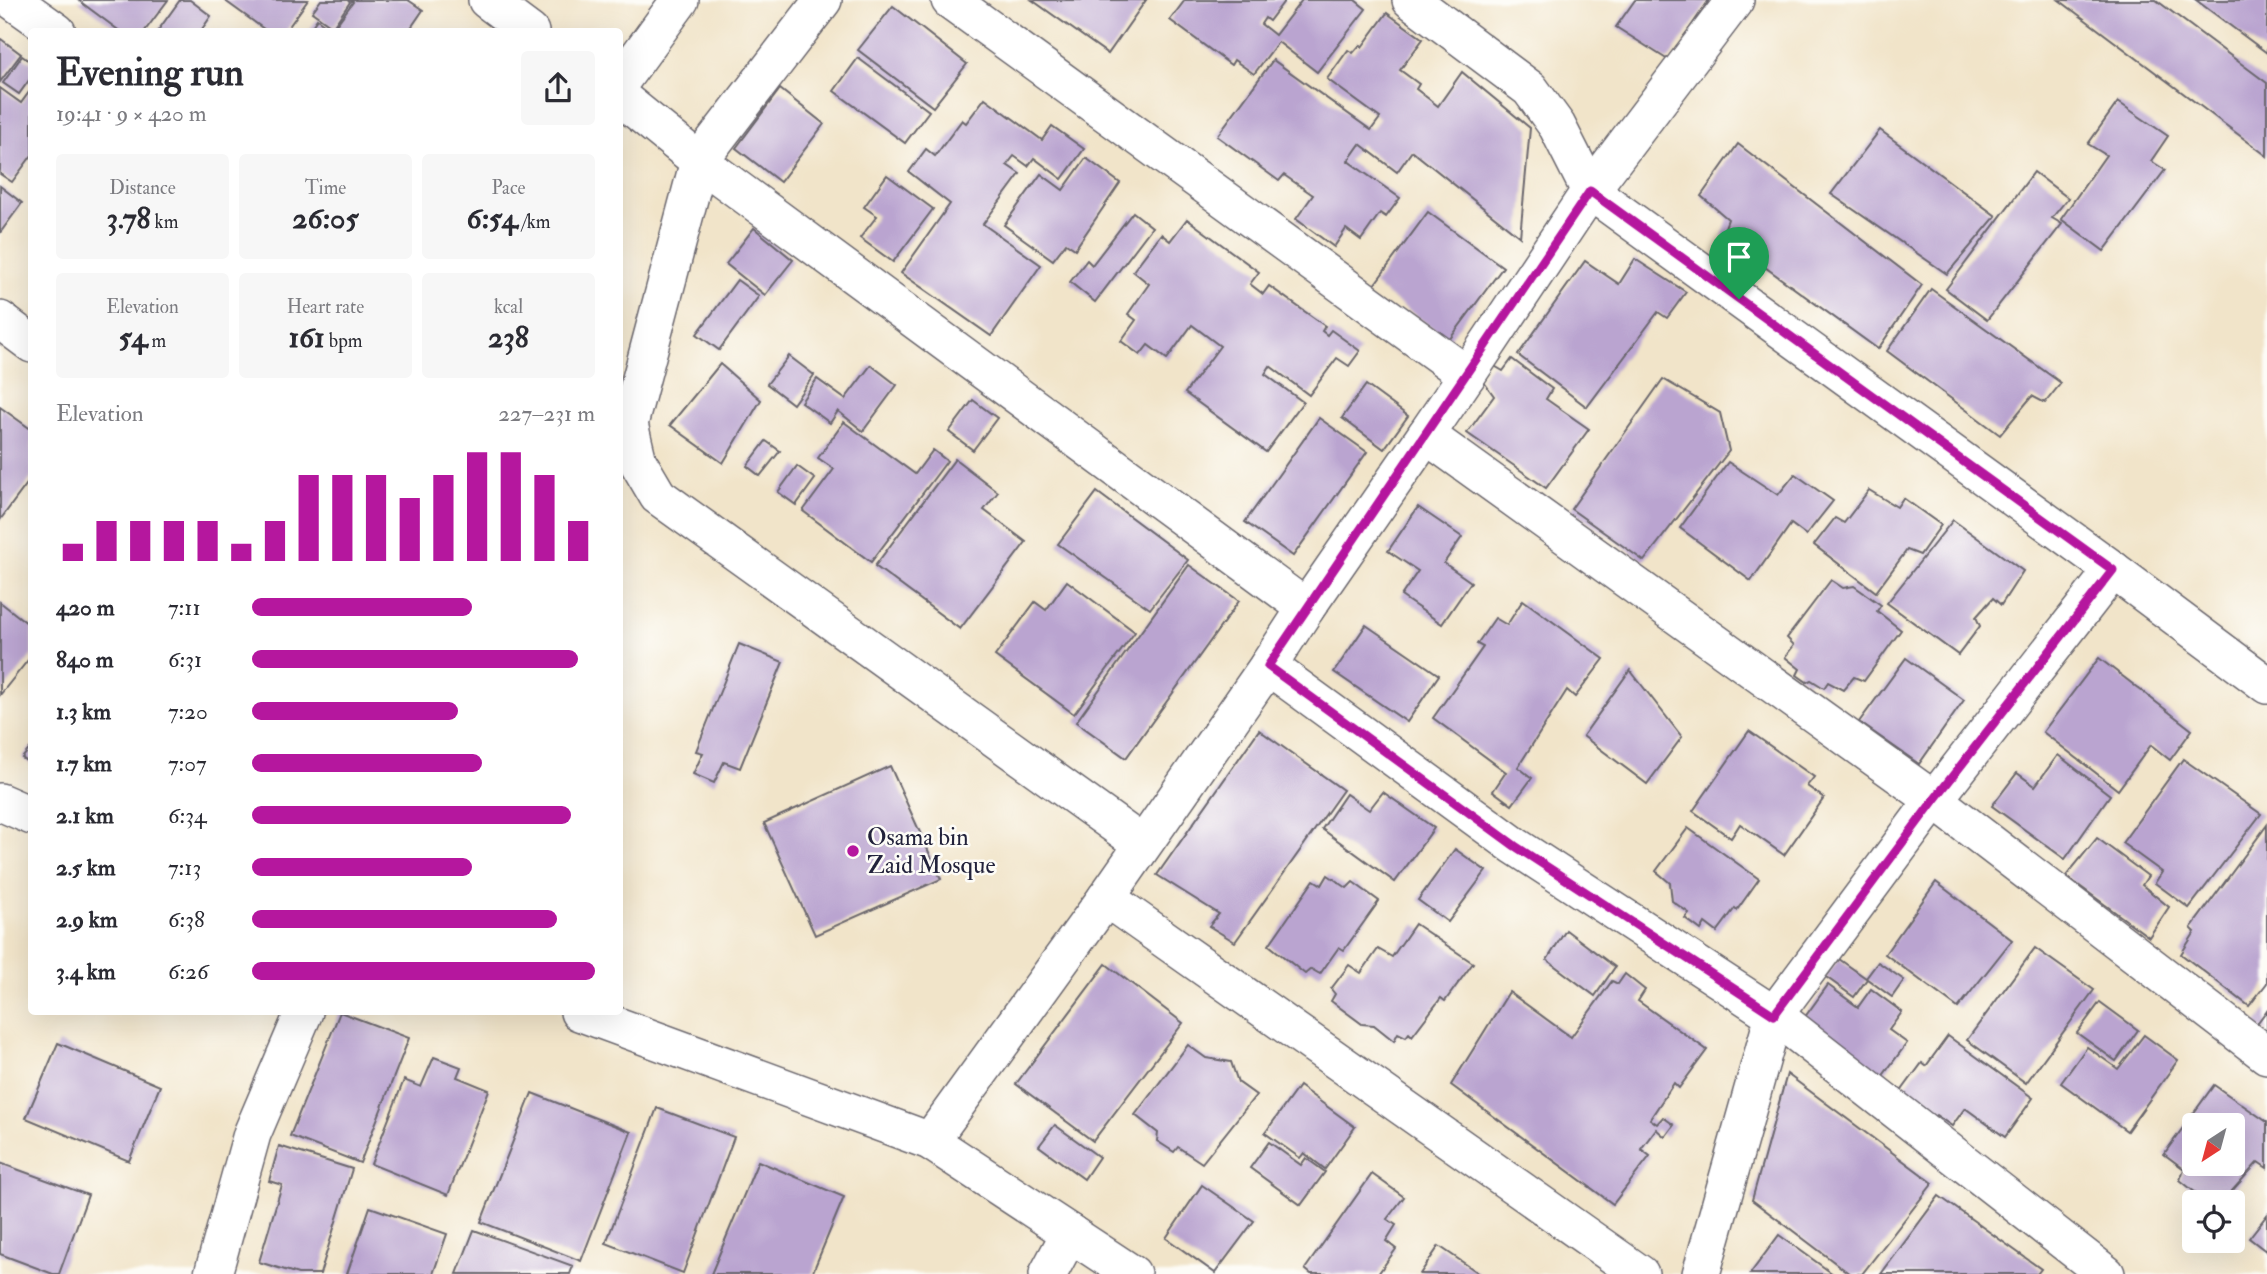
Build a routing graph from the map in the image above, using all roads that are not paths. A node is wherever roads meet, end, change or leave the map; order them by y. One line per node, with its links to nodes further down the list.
1 (12, 0): 8 (street)
2 (487, 0): 9 (street)
3 (680, 0): 10 (street)
4 (823, 0): 12 (street)
5 (950, 0): 16 (street)
6 (1735, 0): 13 (street)
7 (1417, 3): 13 (street)
8 (51, 28)
9 (525, 28)
10 (623, 78)
11 (623, 99): 12 (street)
12 (699, 161): 19 (street); 25 (street)
13 (1590, 191): 16 (street); 18 (street)
14 (0, 320): 15 (street)
15 (28, 341)
16 (1467, 375): 17 (street)
17 (1426, 435): 19 (street); 22 (street)
18 (2113, 570): 21 (street); 22 (street)
19 (1306, 608): 20 (street)
20 (1268, 666): 25 (street); 29 (street)
21 (2267, 685)
22 (1934, 800): 29 (street); 30 (street)
23 (0, 802): 24 (street)
24 (28, 814)
25 (1142, 844): 26 (street)
26 (1106, 898): 31 (street); 36 (street)
27 (303, 1015): 33 (street)
28 (587, 1015): 31 (street)
29 (1774, 1015): 37 (street); 38 (street)
30 (2267, 1055)
31 (930, 1141): 32 (street)
32 (1070, 1233): 34 (street); 35 (street)
33 (213, 1274)
34 (1048, 1274)
35 (1132, 1274)
36 (1640, 1274)
37 (1701, 1274)
38 (2106, 1274)

